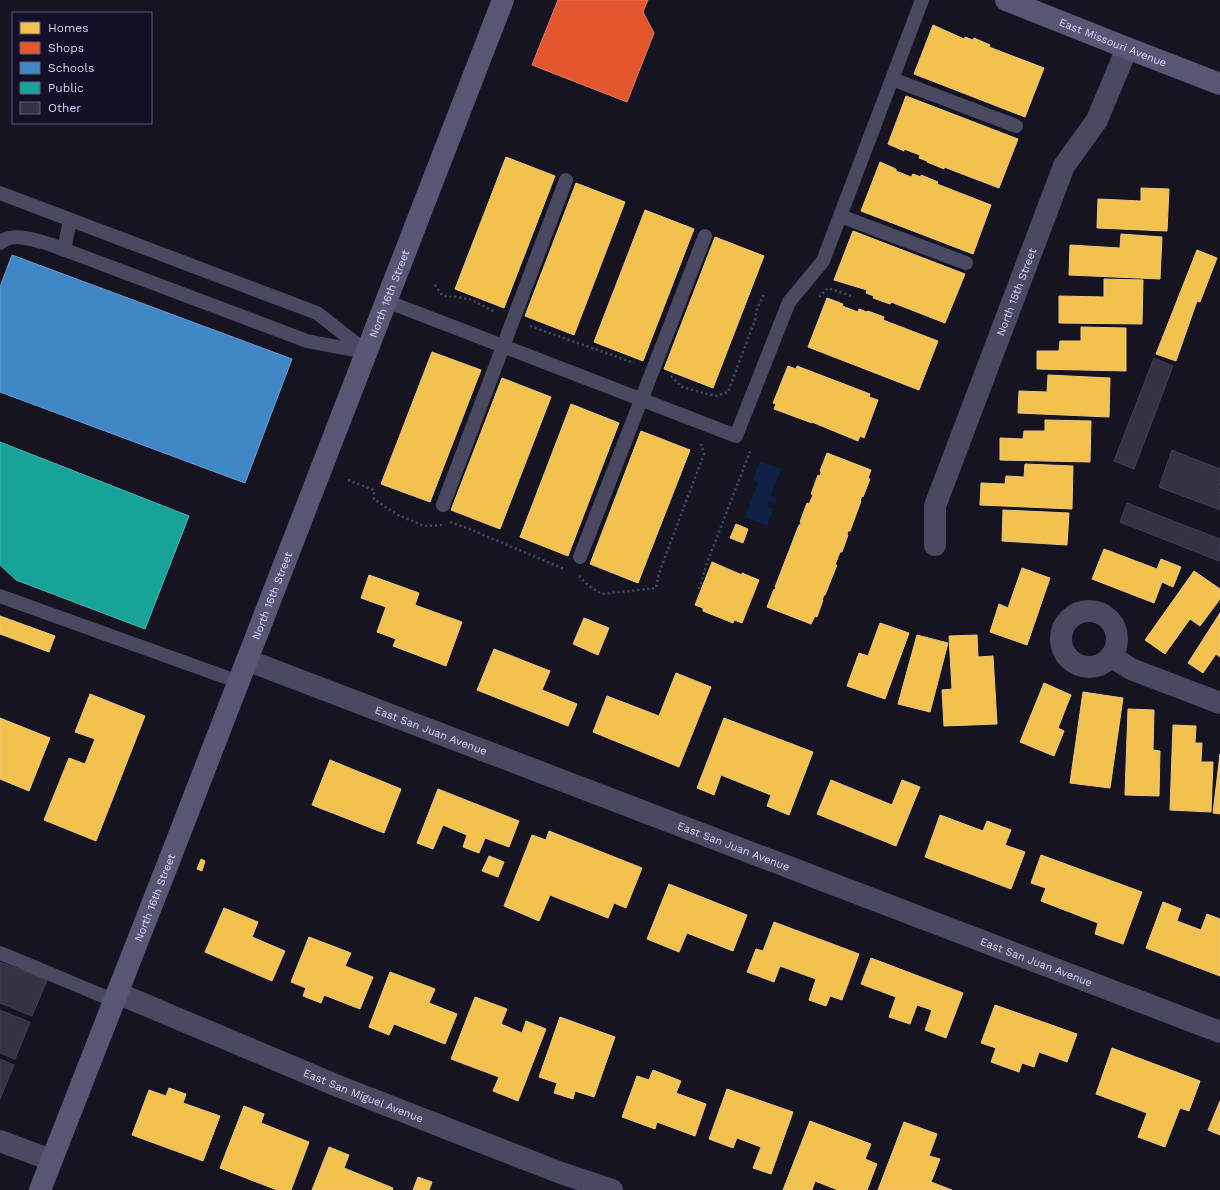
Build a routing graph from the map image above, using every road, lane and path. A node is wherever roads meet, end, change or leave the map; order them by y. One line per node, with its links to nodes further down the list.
1 (503, 0): 20 (main road, North 16th Street)
2 (922, 0): 5 (lane)
3 (1006, 0): 4 (main road, East Missouri Avenue)
4 (1127, 48): 6 (main road, East Missouri Avenue); 32 (street, North 15th Street)
5 (892, 79): 7 (lane); 10 (lane)
6 (1220, 84)
7 (1016, 126)
8 (566, 180): 23 (lane)
9 (0, 193): 11 (lane)
10 (840, 216): 15 (lane); 27 (lane)
11 (70, 220): 14 (lane); 24 (lane)
12 (705, 236): 27 (lane)
13 (0, 243): 14 (lane)
14 (64, 250): 24 (lane)
15 (966, 263)
16 (435, 285): 21 (path)
17 (765, 292): 26 (path)
18 (854, 297): 19 (path)
19 (817, 299)
20 (386, 301): 23 (lane); 24 (main road, North 16th Street)
21 (497, 313)
22 (530, 325): 25 (path)
23 (503, 346): 27 (lane); 31 (lane)
24 (367, 352): 39 (main road, North 16th Street)
25 (634, 363)
26 (670, 376)
27 (641, 400): 33 (lane)
28 (704, 454): 35 (path)
29 (743, 470): 36 (path)
30 (348, 480): 34 (path)
31 (443, 505)
32 (935, 545)
33 (580, 557)
34 (571, 572)
35 (578, 575)
36 (699, 589)
37 (0, 596): 40 (lane)
38 (1111, 656): 41 (street)
39 (247, 660): 40 (main road, North 16th Street); 44 (street, East San Juan Avenue)
40 (239, 682): 43 (main road, North 16th Street)
41 (1220, 703)
42 (0, 953): 43 (lane)
43 (116, 997): 46 (main road, North 16th Street); 48 (street, East San Miguel Avenue)
44 (1220, 1032)
45 (0, 1141): 46 (street)
46 (51, 1160): 47 (main road, North 16th Street)
47 (40, 1190)
48 (612, 1190)

